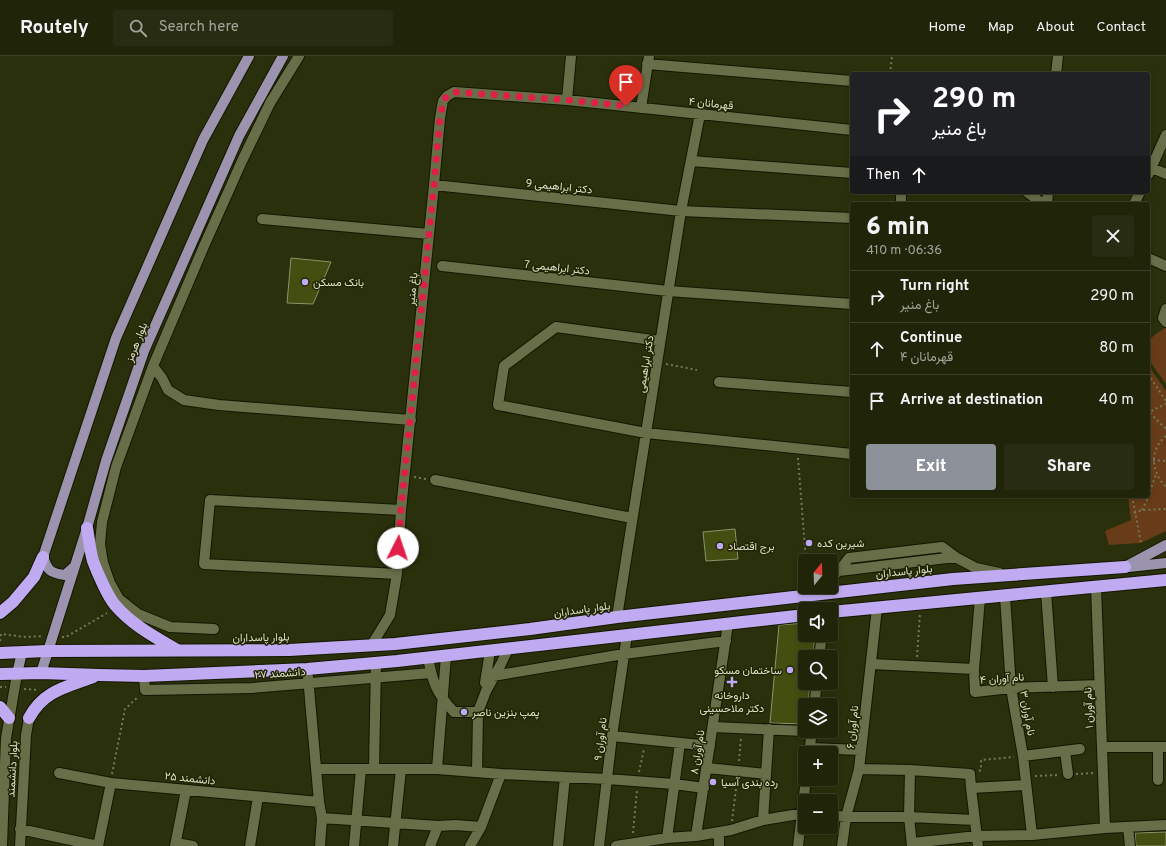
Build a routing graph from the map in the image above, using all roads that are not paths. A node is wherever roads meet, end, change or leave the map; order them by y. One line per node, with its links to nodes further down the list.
1 (249, 56): 44 (main road, بلوار هرمز)
2 (283, 56): 42 (main road, بلوار هرمز)
3 (298, 56): 33 (street)
4 (571, 56): 9 (street)
5 (1058, 56): 7 (street)
6 (648, 60): 8 (street); 10 (street)
7 (1056, 72)
8 (850, 82)
9 (567, 100): 10 (street, قهرمانان ۴); 18 (street, باغ منیر)
10 (641, 108): 11 (street, قهرمانان ۴)
11 (700, 114): 12 (street, قهرمانان ۴); 14 (street, دکتر ابراهیمی)
12 (850, 130)
13 (1166, 135): 15 (street)
14 (691, 161): 16 (street); 21 (street, دکتر ابراهیمی)
15 (1150, 172): 17 (street)
16 (850, 173)
17 (1166, 174)
18 (434, 185): 21 (street, دکتر ابراهیمی 9); 24 (street, باغ منیر)
19 (1030, 194): 20 (street)
20 (1040, 202)
21 (681, 211): 22 (street, دکتر ابراهیمی 9); 28 (street, دکتر ابراهیمی)
22 (850, 218)
23 (262, 219): 24 (street)
24 (429, 234): 36 (street, باغ منیر)
25 (1150, 259): 27 (street)
26 (442, 266): 28 (street, دکتر ابراهیمی 7)
27 (1166, 266)
28 (668, 291): 29 (street, دکتر ابراهیمی 7); 32 (street, دکتر ابراهیمی)
29 (850, 304)
30 (1166, 309): 31 (street)
31 (1166, 322)
32 (660, 341): 37 (street, دکتر ابراهیمی); 37 (street)
33 (153, 366): 36 (street); 63 (street)
34 (719, 382): 35 (street)
35 (850, 392)
36 (411, 420): 40 (street, باغ منیر)
37 (646, 433): 38 (street); 41 (street, دکتر ابراهیمی)
38 (850, 454)
39 (435, 480): 41 (street)
40 (401, 510): 48 (street, باغ منیر); 48 (street)
41 (632, 518): 61 (street, دکتر ابراهیمی)
42 (87, 528): 46 (main road, بلوار هرمز); 69 (highway)
43 (1166, 545): 47 (main road)
44 (43, 557): 46 (main road); 59 (highway)
45 (1166, 563): 47 (main road, بلوار پاسداران)
46 (75, 567): 68 (main road, بلوار هرمز)
47 (1125, 568): 50 (highway, بلوار پاسداران)
48 (397, 574): 66 (street, باغ منیر)
49 (838, 574): 50 (street)
50 (1013, 575): 54 (highway, بلوار پاسداران)
51 (1166, 580): 52 (highway)
52 (1096, 587): 53 (highway); 89 (street, نام آوران ۱)
53 (1046, 592): 55 (highway); 90 (street)
54 (808, 595): 61 (highway, بلوار پاسداران)
55 (1005, 596): 56 (highway); 91 (street, نام آوران ۳)
56 (980, 598): 57 (highway); 78 (street, نام آوران ۴)
57 (877, 608): 58 (highway); 77 (street, نام آوران ۶)
58 (838, 611)
59 (0, 613)
60 (798, 616): 62 (highway)
61 (617, 617): 66 (highway, بلوار پاسداران)
62 (728, 624): 64 (highway); 65 (street, نام آوران ۸)
63 (214, 629)
64 (627, 635): 67 (highway); 73 (street, نام آوران ۹)
65 (726, 641): 73 (street); 97 (street, نام آوران ۸)
66 (371, 646): 69 (highway, بلوار پاسداران)
67 (508, 649): 70 (highway); 86 (street)
68 (47, 651): 69 (highway, بلوار پاسداران); 71 (highway, بلوار پاسداران); 80 (main road, بلوار هرمز)
69 (178, 651)
70 (490, 651): 74 (highway); 86 (street)
71 (22, 652): 72 (highway, بلوار پاسداران); 83 (main road)
72 (0, 653)
73 (624, 654): 86 (street); 100 (street, نام آوران ۹)
74 (446, 656): 75 (highway); 92 (street)
75 (428, 658): 76 (highway); 81 (street)
76 (376, 663): 79 (highway); 87 (street)
77 (871, 664): 78 (street); 108 (street, نام آوران ۶)
78 (974, 668): 91 (street, نام آوران ۴)
79 (307, 669): 85 (highway); 88 (street)
80 (41, 673): 83 (highway); 84 (highway)
81 (431, 673): 87 (street, دانشمند ۲۷); 92 (street)
82 (0, 674): 83 (highway)
83 (17, 674): 95 (street)
84 (99, 675): 85 (highway); 96 (highway)
85 (144, 676): 88 (street, دانشمند ۲۷)
86 (491, 676): 94 (street)
87 (376, 678): 88 (street, دانشمند ۲۷); 114 (street)
88 (309, 683): 112 (street)
89 (1099, 685): 90 (street, نام آوران ۴); 104 (street, نام آوران ۱)
90 (1053, 687): 91 (street, نام آوران ۴)
91 (1011, 688): 110 (street, نام آوران ۳)
92 (443, 700): 94 (street); 116 (street)
93 (0, 707): 95 (highway)
94 (478, 712): 119 (street)
95 (9, 718): 101 (street)
96 (29, 718): 149 (street, بلوار دانشمند)
97 (713, 727): 98 (street); 103 (street, نام آوران ۸)
98 (769, 729): 99 (street); 122 (street)
99 (798, 730)
100 (612, 736): 102 (street); 125 (street, نام آوران ۹)
101 (3, 738): 160 (street)
102 (680, 743): 103 (street); 128 (street)
103 (710, 746): 111 (street, نام آوران ۸)
104 (1102, 747): 105 (street); 148 (street, نام آوران ۱)
105 (1162, 747): 126 (street)
106 (1080, 749): 109 (street)
107 (838, 750): 108 (street)
108 (861, 750): 117 (street, نام آوران ۶)
109 (1065, 751): 110 (street); 123 (street)
110 (1023, 756): 129 (street, نام آوران ۳)
111 (707, 768): 122 (street); 130 (street, نام آوران ۸)
112 (316, 769): 113 (street); 134 (street)
113 (361, 769): 114 (street); 142 (street)
114 (374, 769): 115 (street)
115 (401, 769): 116 (street); 143 (street)
116 (437, 769): 119 (street)
117 (859, 769): 118 (street); 137 (street, نام آوران ۶)
118 (910, 770): 131 (street); 138 (street)
119 (477, 772): 121 (street)
120 (59, 773): 127 (street, دانشمند ۲۵)
121 (501, 774): 124 (street); 146 (street)
122 (766, 774): 140 (street)
123 (1068, 774)
124 (565, 777): 125 (street); 170 (street)
125 (607, 779): 128 (street); 171 (street, نام آوران ۹)
126 (1158, 780)
127 (111, 783): 132 (street, دانشمند ۲۵); 162 (street)
128 (674, 784): 130 (street); 154 (street)
129 (1026, 785): 131 (street); 152 (street, نام آوران ۳)
130 (704, 788): 153 (street, نام آوران ۸)
131 (971, 788): 141 (street)
132 (186, 790): 133 (street, دانشمند ۲۵); 158 (street)
133 (258, 797): 134 (street, دانشمند ۲۵); 164 (street)
134 (319, 802): 139 (street)
135 (798, 814): 140 (street)
136 (838, 816): 137 (street)
137 (846, 817): 138 (street); 175 (street, نام آوران ۶)
138 (909, 817): 141 (street); 157 (street)
139 (322, 818): 142 (street); 165 (street)
140 (763, 820): 150 (street)
141 (975, 820): 156 (street)
142 (357, 821): 143 (street); 166 (street)
143 (396, 824): 145 (street); 167 (street)
144 (1166, 824): 147 (street)
145 (438, 826): 146 (street); 168 (street)
146 (481, 827): 169 (street)
147 (1128, 827): 148 (street); 176 (street)
148 (1105, 828): 152 (street)
149 (20, 829): 161 (street, بلوار دانشمند); 162 (street)
150 (719, 832): 153 (street); 173 (street)
151 (800, 834): 174 (street)
152 (1032, 835): 156 (street)
153 (696, 836): 155 (street)
154 (667, 838): 155 (street); 159 (street)
155 (682, 841)
156 (977, 841): 157 (street)
157 (912, 844)
158 (175, 845): 163 (street)
159 (632, 845): 172 (street)
160 (2, 846)
161 (20, 846)
162 (98, 846)
163 (193, 846)
164 (250, 846)
165 (320, 846)
166 (354, 846)
167 (393, 846)
168 (430, 846)
169 (470, 846)
170 (558, 846)
171 (599, 846)
172 (616, 846)
173 (719, 846)
174 (798, 846)
175 (842, 846)
176 (1130, 846)

